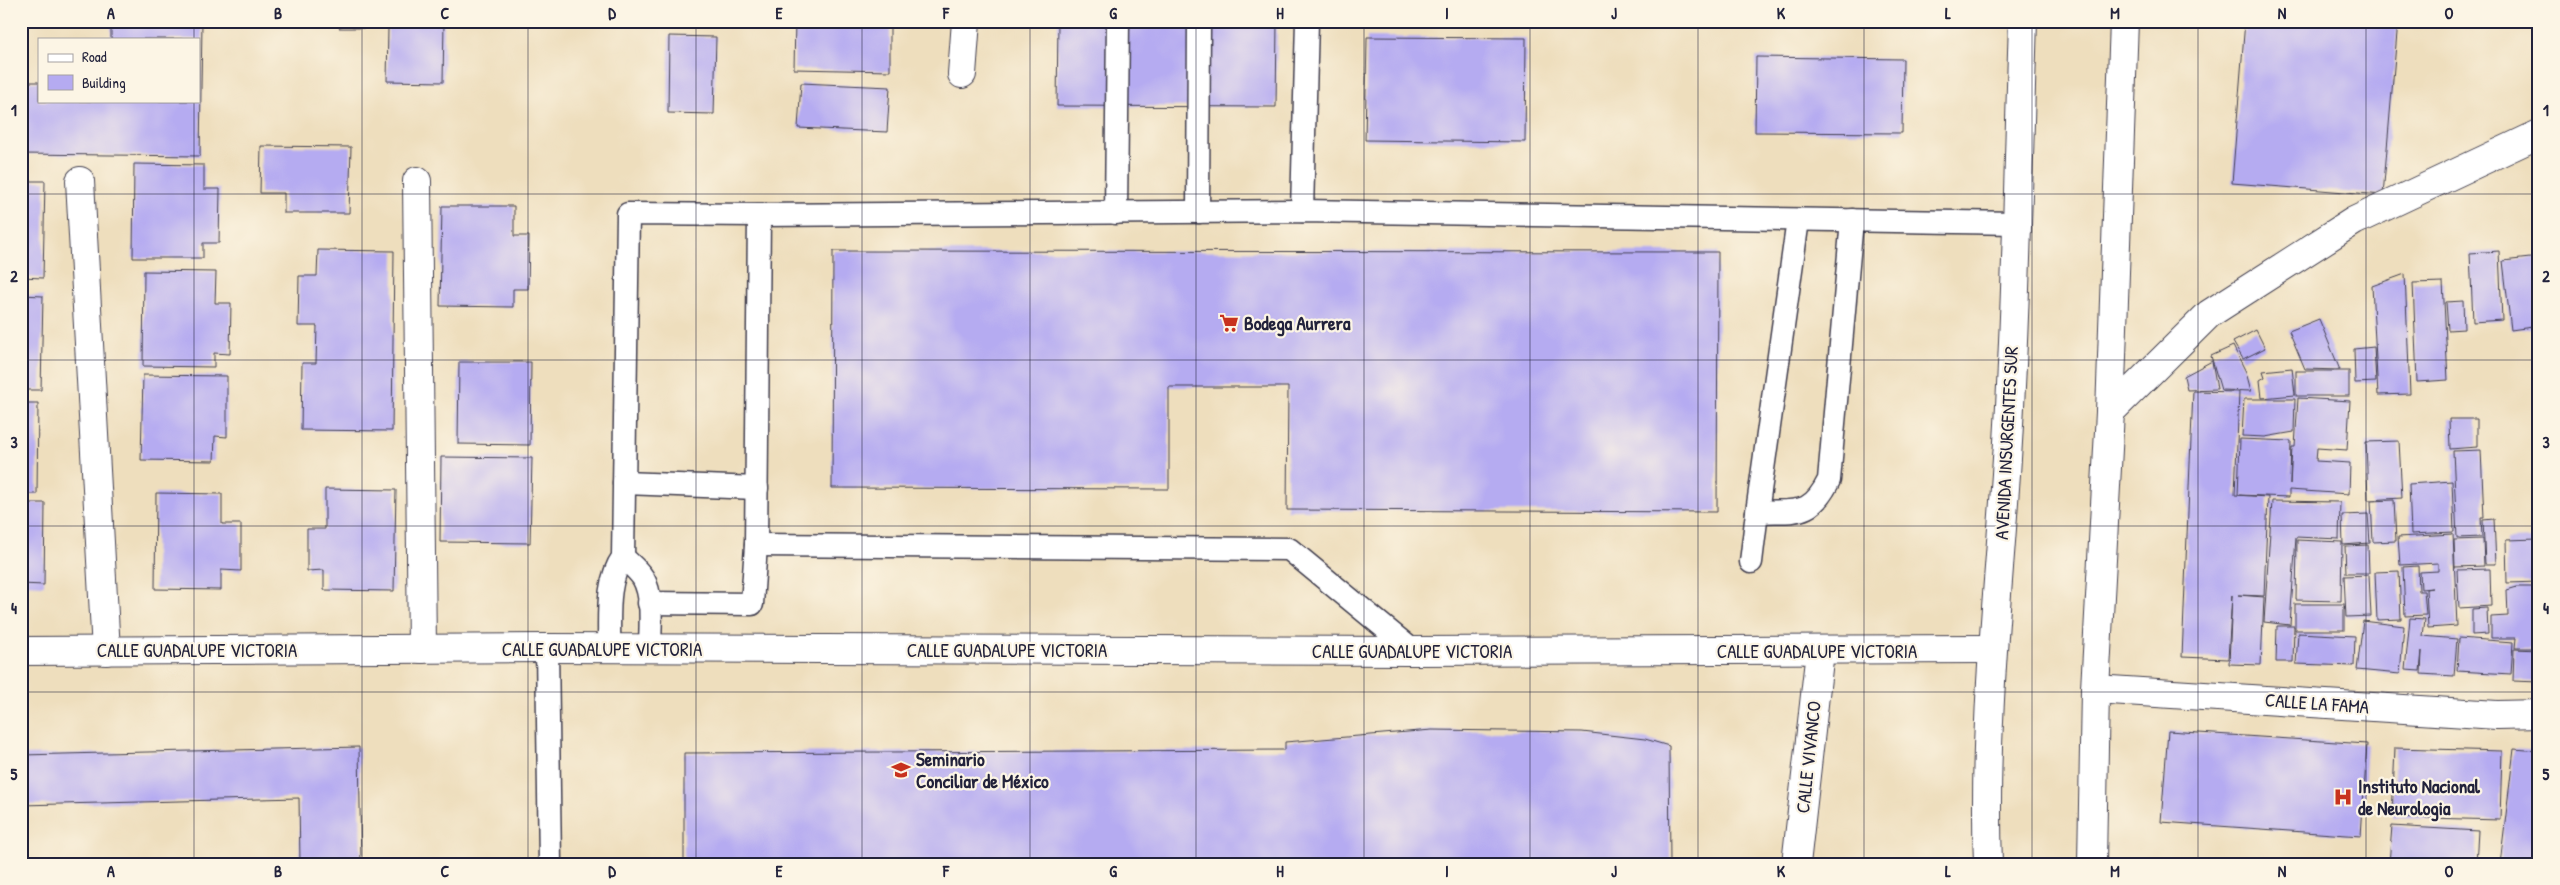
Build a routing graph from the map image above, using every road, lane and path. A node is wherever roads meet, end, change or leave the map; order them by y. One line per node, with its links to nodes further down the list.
1 (966, 21): 7 (street)
2 (1118, 21): 12 (lane)
3 (1199, 21): 13 (lane)
4 (1307, 21): 11 (lane)
5 (2023, 21): 17 (street, AVENIDA INSURGENTES SUR)
6 (2124, 21): 18 (street)
7 (962, 74)
8 (2539, 134): 18 (street)
9 (80, 181): 32 (street)
10 (417, 181): 27 (street)
11 (1302, 211): 13 (lane); 15 (lane)
12 (1116, 212): 13 (lane); 14 (lane)
13 (1198, 212)
14 (759, 215): 19 (lane); 20 (lane)
15 (1798, 220): 16 (lane); 21 (lane)
16 (1852, 220): 17 (lane); 21 (lane)
17 (2016, 223): 30 (street, AVENIDA INSURGENTES SUR)
18 (2110, 412): 35 (street)
19 (624, 483): 20 (lane); 23 (lane)
20 (757, 488): 22 (lane)
21 (1757, 512): 24 (lane)
22 (756, 545): 25 (lane); 33 (lane)
23 (623, 557): 25 (lane); 28 (lane)
24 (1751, 562)
25 (650, 603): 29 (lane)
26 (548, 648): 27 (street, CALLE GUADALUPE VICTORIA); 28 (street, CALLE GUADALUPE VICTORIA); 37 (lane)
27 (422, 649): 32 (street, CALLE GUADALUPE VICTORIA)
28 (609, 649): 29 (street, CALLE GUADALUPE VICTORIA)
29 (650, 649): 33 (street, CALLE GUADALUPE VICTORIA)
30 (1992, 649): 34 (street, CALLE GUADALUPE VICTORIA); 39 (street, AVENIDA INSURGENTES SUR)
31 (21, 651): 32 (street, CALLE GUADALUPE VICTORIA)
32 (106, 651)
33 (1413, 651): 34 (street, CALLE GUADALUPE VICTORIA)
34 (1820, 651): 38 (street, CALLE VIVANCO)
35 (2095, 689): 36 (street, CALLE LA FAMA); 40 (street)
36 (2539, 714)
37 (550, 864)
38 (1796, 864)
39 (1988, 864)
40 (2092, 864)

